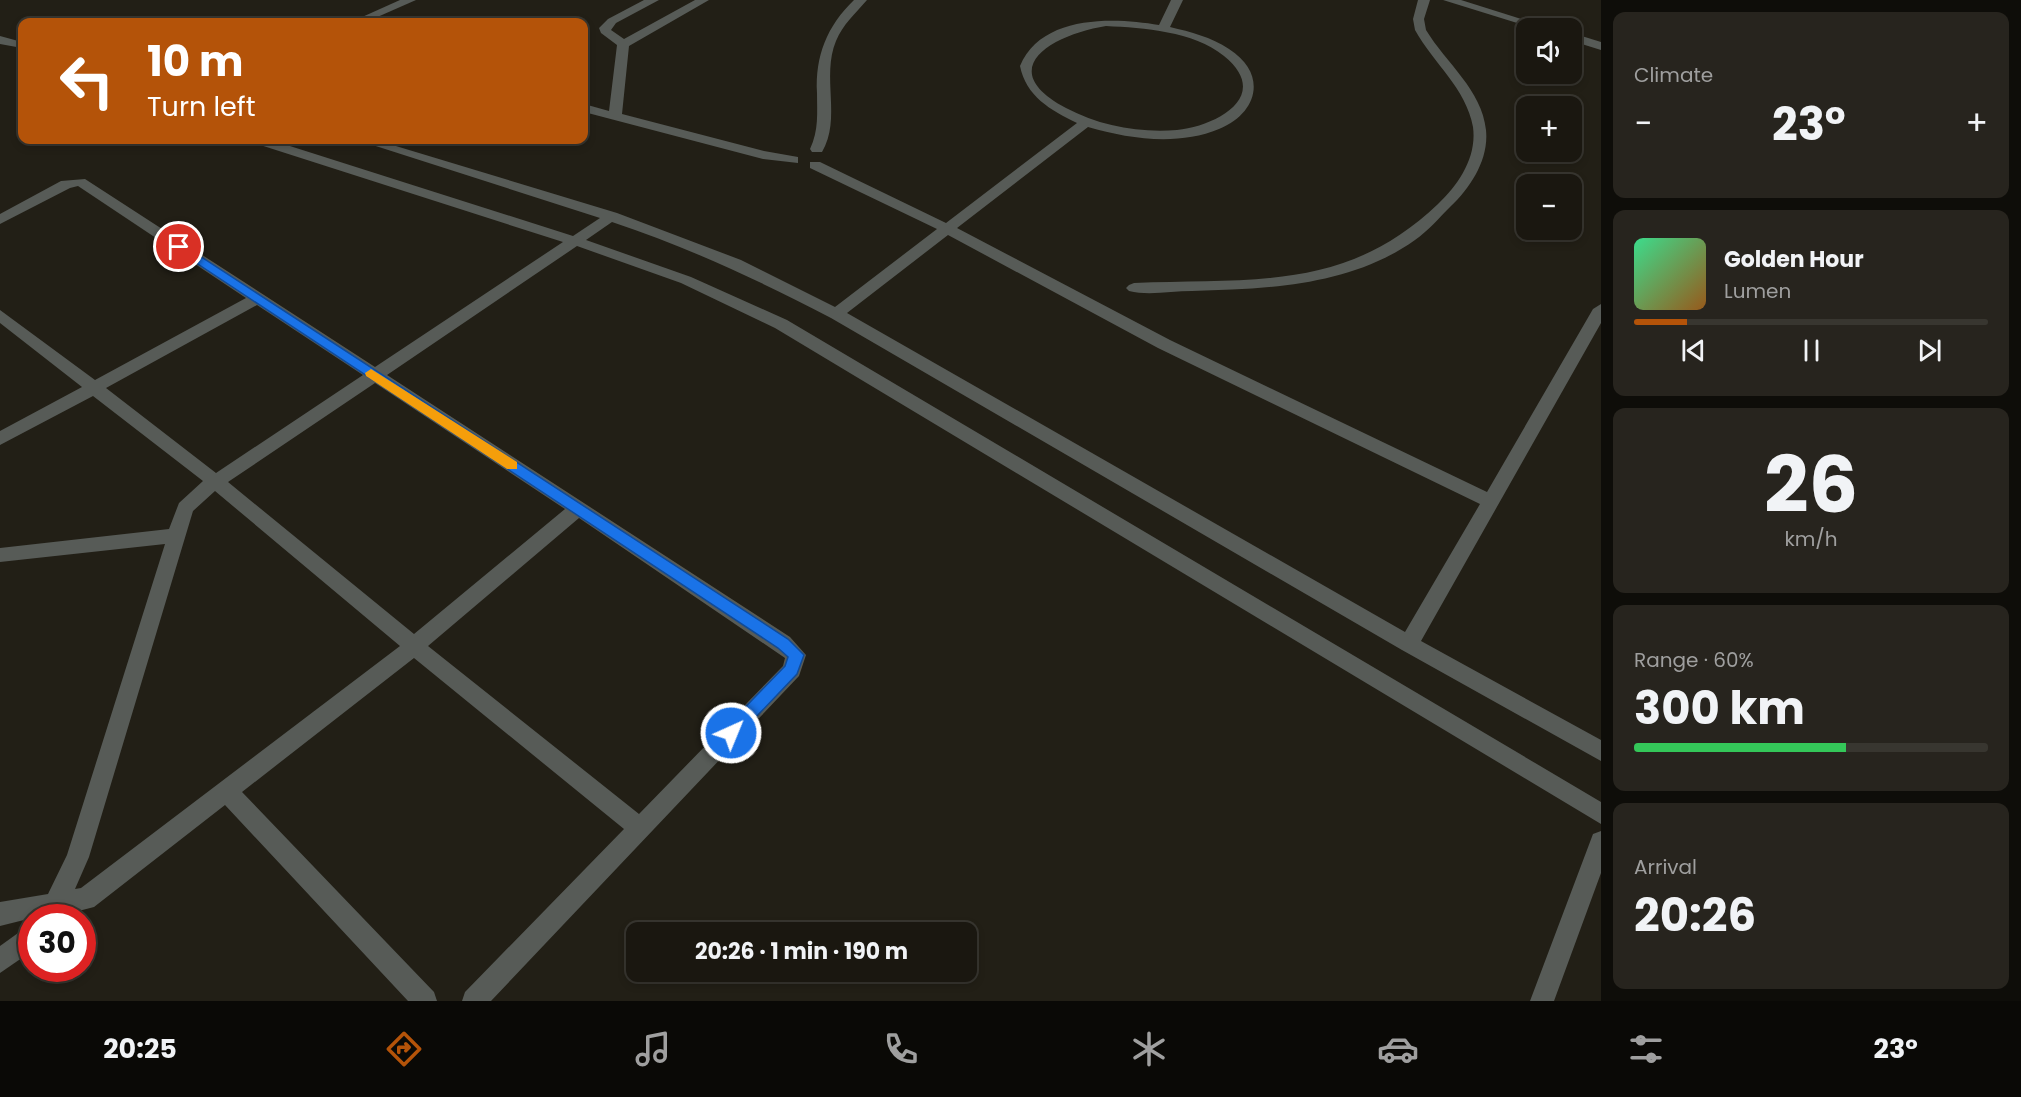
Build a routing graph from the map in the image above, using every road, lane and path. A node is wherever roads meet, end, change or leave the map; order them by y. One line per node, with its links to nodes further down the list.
1 (410, 0): 8 (street)
2 (653, 0): 14 (street)
3 (703, 0): 14 (street)
4 (861, 0): 21 (street)
5 (1177, 0): 10 (street)
6 (1424, 0): 28 (street)
7 (1449, 0): 9 (street)
8 (372, 18)
9 (1516, 20)
10 (1163, 28): 18 (street); 18 (street)
11 (0, 40): 13 (street)
12 (1582, 40): 15 (street)
13 (18, 44)
14 (623, 44): 17 (street)
15 (1601, 46)
16 (588, 109): 17 (street)
17 (615, 116): 22 (street)
18 (1086, 122): 26 (street)
19 (272, 144): 27 (street)
20 (377, 144): 24 (street)
21 (817, 149): 22 (street); 23 (street)
22 (793, 160): 23 (street)
23 (815, 165): 26 (street)
24 (612, 216): 27 (street); 31 (street)
25 (0, 220): 29 (street)
26 (948, 229): 31 (street); 37 (street)
27 (576, 241): 33 (street); 45 (street)
28 (1134, 288)
29 (258, 299): 33 (street); 34 (street)
30 (1601, 309): 37 (street)
31 (836, 314): 41 (street)
32 (0, 315): 34 (street)
33 (376, 376): 36 (street); 38 (street)
34 (93, 387): 35 (street); 36 (street)
35 (0, 439)
36 (216, 482): 39 (street); 42 (street)
37 (1490, 501): 41 (street)
38 (578, 509): 42 (street); 46 (street)
39 (175, 536): 40 (street); 48 (street)
40 (0, 555)
41 (1409, 644): 43 (street)
42 (414, 646): 44 (street); 46 (street)
43 (1601, 751)
44 (226, 791): 49 (street); 54 (street)
45 (1601, 814)
46 (640, 828): 55 (street)
47 (1601, 842): 56 (street)
48 (55, 904)
49 (72, 904)
50 (18, 914): 51 (street)
51 (0, 915)
52 (18, 946): 53 (street)
53 (0, 961)
54 (426, 1001)
55 (474, 1001)
56 (1542, 1001)

